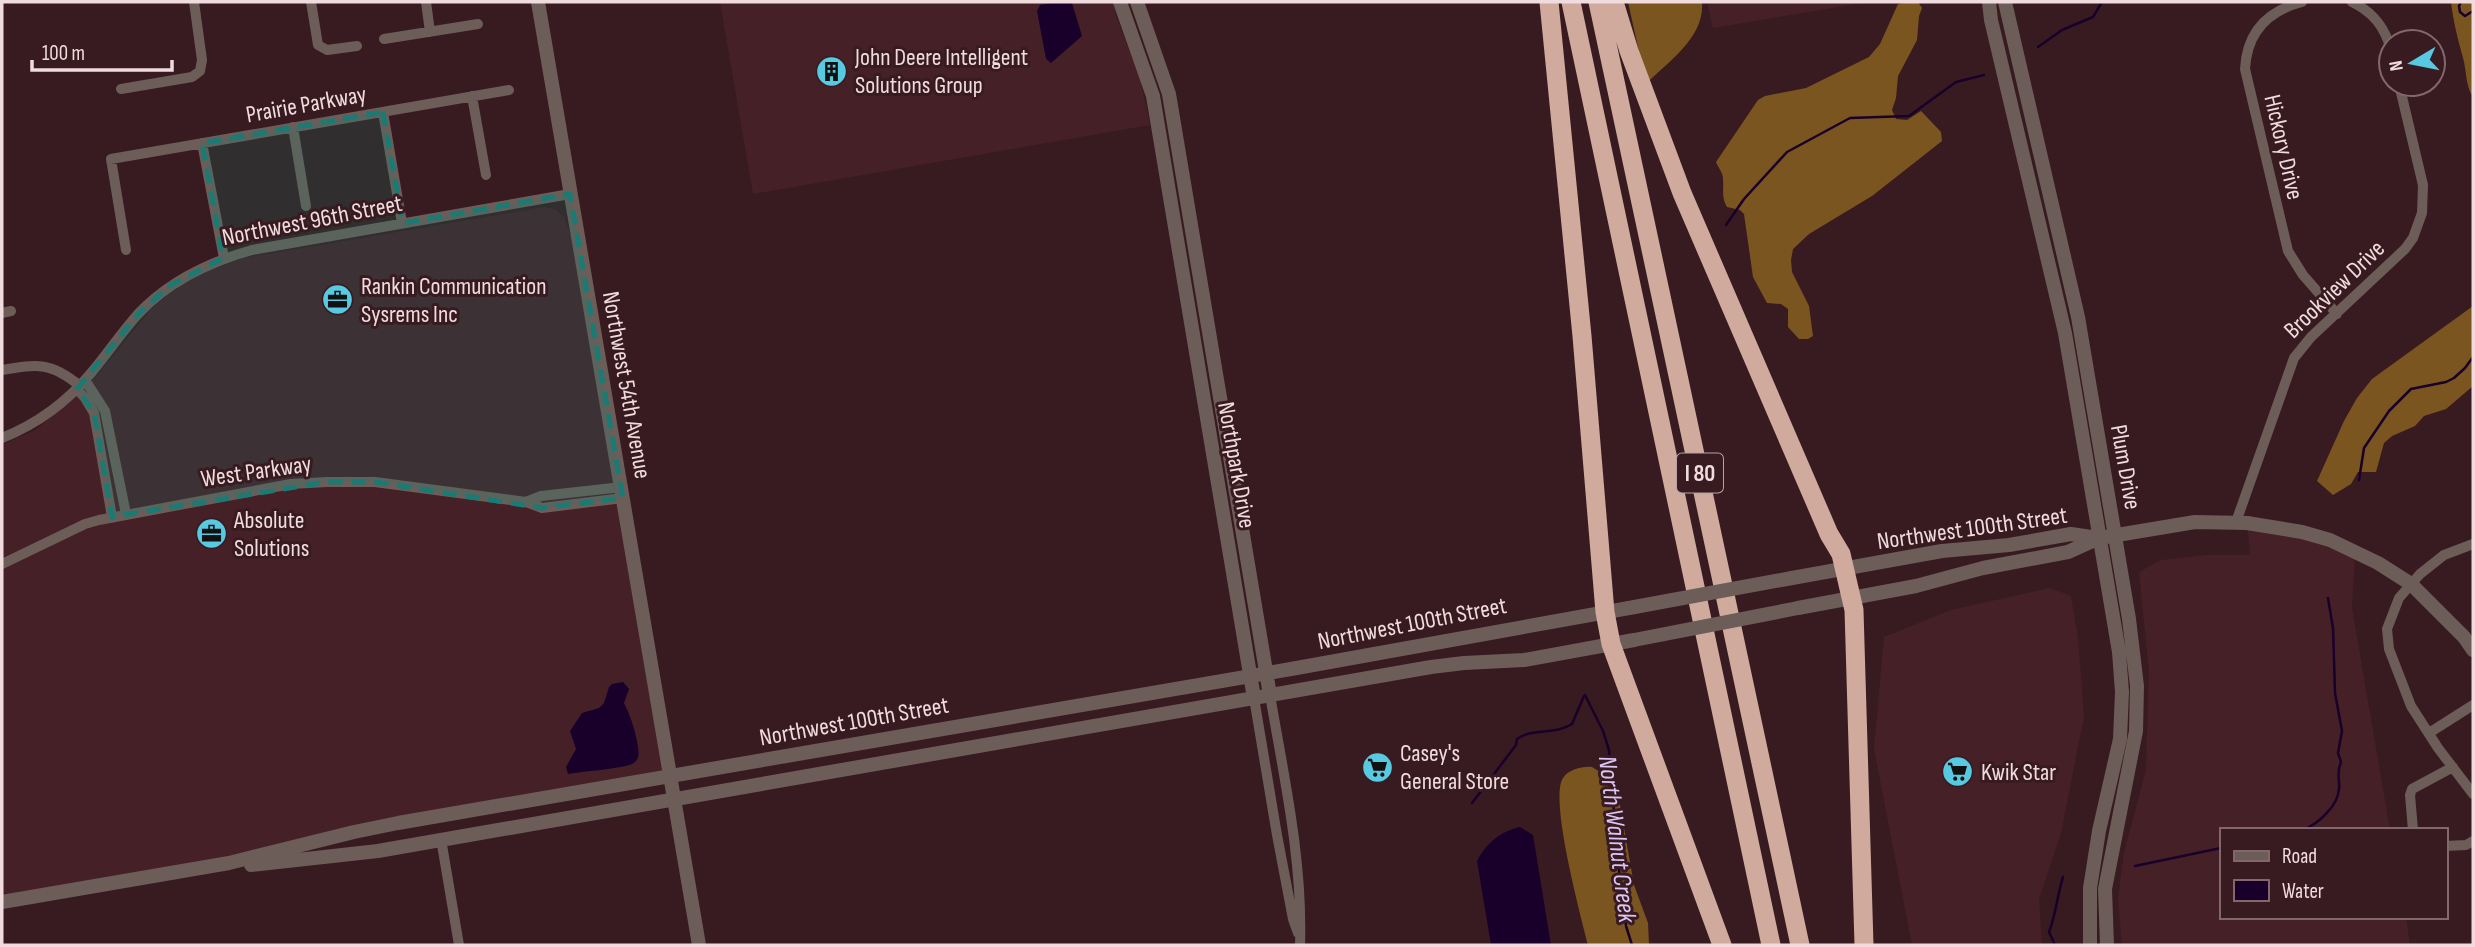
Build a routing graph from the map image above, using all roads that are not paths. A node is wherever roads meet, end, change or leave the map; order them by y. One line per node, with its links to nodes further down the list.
1 (194, 2): 20 (street)
2 (311, 2): 19 (street)
3 (426, 2): 17 (street)
4 (538, 2): 30 (street, Northwest 54th Avenue)
5 (1120, 2): 29 (street, Northpark Drive)
6 (1137, 2): 28 (street, Northpark Drive)
7 (1549, 2): 52 (highway)
8 (1570, 2): 75 (highway, I 80)
9 (1598, 2): 76 (highway, I 80)
10 (1614, 2): 49 (highway)
11 (1989, 2): 46 (street, Plum Drive)
12 (2005, 2): 45 (street, Plum Drive)
13 (2302, 2): 35 (street, Hickory Drive)
14 (2352, 2): 16 (street)
15 (478, 24): 17 (street)
16 (2382, 28)
17 (430, 32): 18 (street)
18 (384, 39)
19 (357, 46)
20 (121, 89)
21 (509, 90): 22 (street, Prairie Parkway)
22 (472, 96): 24 (street, Prairie Parkway); 27 (street)
23 (2402, 98): 35 (street, Brookview Drive)
24 (383, 112): 25 (street, Prairie Parkway); 32 (street)
25 (293, 127): 26 (street, Prairie Parkway); 31 (street)
26 (202, 143): 33 (street, Prairie Parkway); 34 (street)
27 (486, 175)
28 (1183, 180): 29 (street); 39 (street, Northpark Drive)
29 (1167, 182): 40 (street, Northpark Drive)
30 (570, 194): 32 (street, Northwest 96th Street); 41 (street, Northwest 54th Avenue)
31 (306, 206)
32 (402, 223): 34 (street, Northwest 96th Street)
33 (126, 250)
34 (223, 258): 37 (street, Northwest 96th Street)
35 (2337, 314): 44 (street, Brookview Drive)
36 (2, 370): 37 (street)
37 (81, 385): 38 (street, Northwest 96th Street); 42 (street); 43 (street)
38 (2, 439)
39 (1227, 442): 40 (street); 55 (street, Northpark Drive)
40 (1211, 444): 56 (street, Northpark Drive)
41 (623, 492): 42 (street, West Parkway); 62 (street, Northwest 54th Avenue)
42 (126, 514): 43 (street, West Parkway)
43 (113, 517): 48 (street, West Parkway)
44 (2236, 522): 45 (street); 50 (street)
45 (2115, 536): 46 (street); 79 (street, Plum Drive)
46 (2099, 538): 49 (street, Northwest 100th Street); 51 (street, Northwest 100th Street); 78 (street, Plum Drive)
47 (2473, 544): 50 (street)
48 (2, 564)
49 (1844, 569): 51 (highway); 52 (street, Northwest 100th Street, bridge)
50 (2412, 584): 54 (street); 60 (street)
51 (1851, 598): 53 (street, Northwest 100th Street, bridge); 77 (highway)
52 (1605, 611): 53 (highway); 55 (street, Northwest 100th Street)
53 (1611, 644): 57 (street, Northwest 100th Street); 74 (highway)
54 (2473, 650)
55 (1267, 673): 56 (street, Northwest 100th Street); 57 (street, Northpark Drive)
56 (1251, 675): 58 (street, Northpark Drive); 62 (street, Northwest 100th Street)
57 (1270, 695): 58 (street, Northwest 100th Street); 71 (street, Northpark Drive)
58 (1254, 698): 64 (street, Northwest 100th Street); 71 (street, Northpark Drive)
59 (2473, 705): 60 (street)
60 (2429, 733): 61 (street)
61 (2453, 767): 63 (street); 65 (street)
62 (671, 777): 64 (street, Northwest 54th Avenue); 69 (street, Northwest 100th Street)
63 (2473, 794)
64 (675, 799): 66 (street, Northwest 100th Street); 73 (street, Northwest 54th Avenue)
65 (2413, 828)
66 (441, 839): 69 (street, Northwest 100th Street); 72 (street)
67 (2473, 841): 68 (street)
68 (2447, 846)
69 (229, 863): 70 (street, Northwest 100th Street)
70 (2, 902)
71 (1300, 942)
72 (459, 945)
73 (699, 945)
74 (1722, 945)
75 (1771, 945)
76 (1800, 945)
77 (1864, 945)
78 (2090, 945)
79 (2107, 945)

